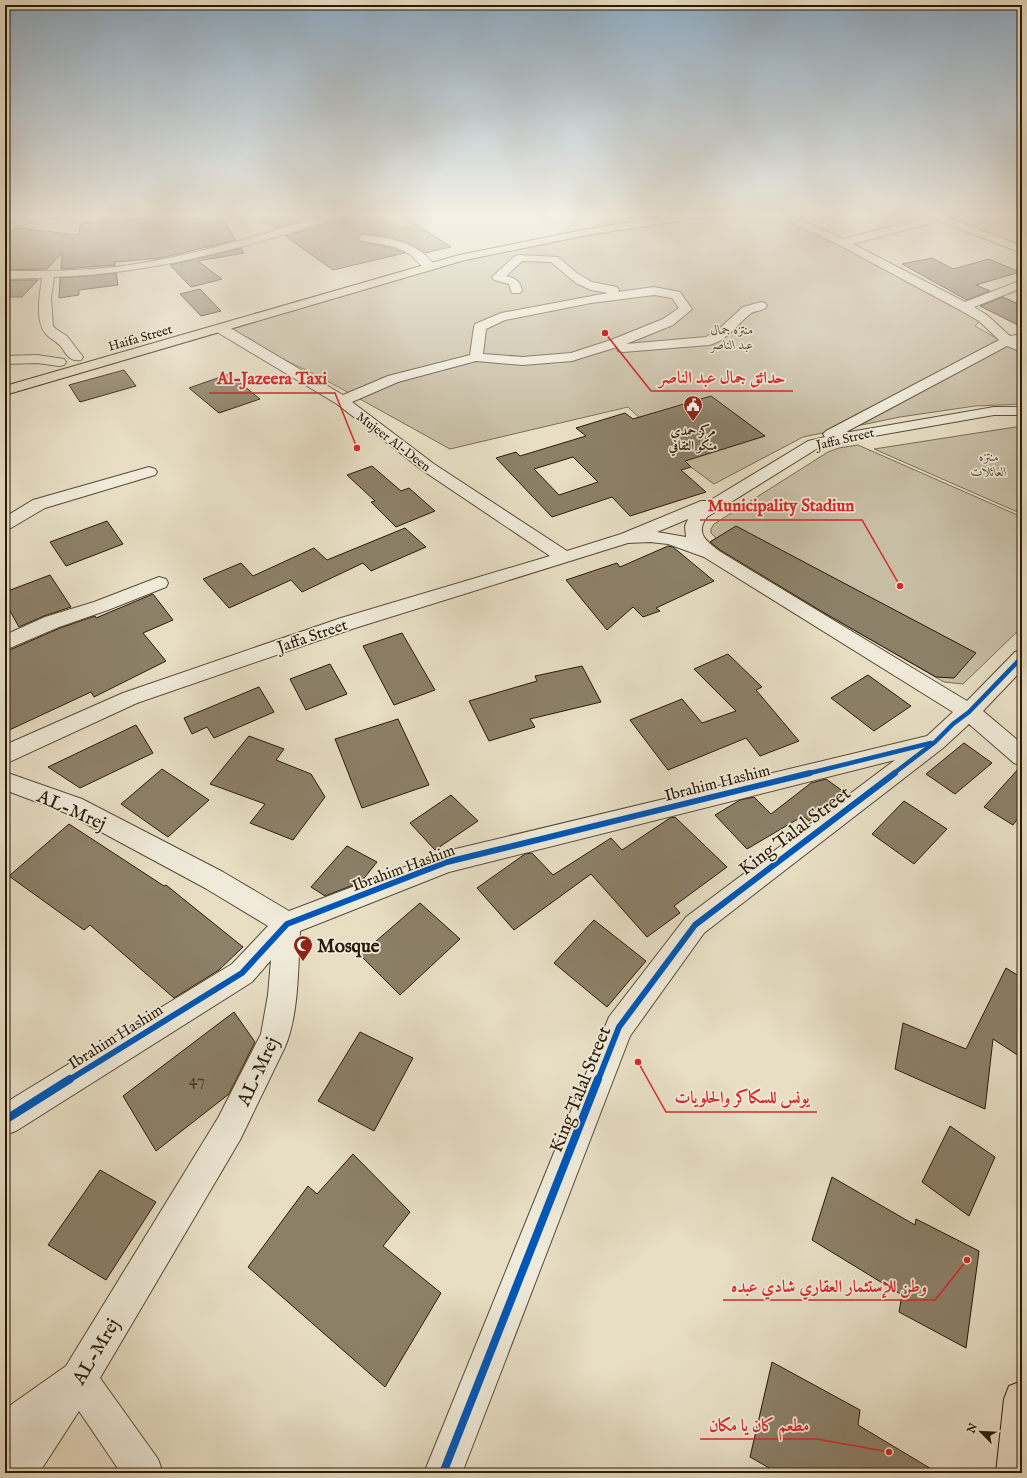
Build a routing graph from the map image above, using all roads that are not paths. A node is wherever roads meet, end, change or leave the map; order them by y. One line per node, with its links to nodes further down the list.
1 (47, 283): 19 (street)
2 (342, 283): 10 (main road, Haifa Street)
3 (364, 283): 13 (main road, Haifa Street)
4 (514, 283): 8 (street)
5 (584, 283): 9 (street)
6 (918, 283): 12 (street)
7 (1022, 284): 12 (street)
8 (516, 290)
9 (654, 291): 17 (street); 20 (street)
10 (291, 295)
11 (761, 306): 17 (street)
12 (964, 307): 15 (street)
13 (222, 329): 24 (main road, Haifa Street); 25 (street, Mujeer Al-Deen)
14 (1022, 338): 15 (street)
15 (1007, 341): 16 (street); 27 (street)
16 (1022, 348)
17 (596, 350): 20 (street)
18 (91, 353): 19 (main road, Haifa Street)
19 (76, 357): 22 (main road, Haifa Street)
20 (476, 357): 25 (street)
21 (5, 360): 22 (street)
22 (59, 362): 23 (main road, Haifa Street)
23 (25, 372)
24 (5, 392)
25 (342, 401): 33 (street, Mujeer Al-Deen)
26 (1022, 411): 27 (street, Jaffa Street)
27 (814, 444): 29 (street, Jaffa Street)
28 (149, 472): 30 (street)
29 (729, 496): 31 (street); 32 (street, Jaffa Street)
30 (5, 524)
31 (627, 538): 32 (street); 33 (street, Jaffa Street)
32 (707, 551): 37 (street)
33 (564, 557): 39 (street, Jaffa Street)
34 (159, 583): 35 (street)
35 (5, 643)
36 (1022, 657): 37 (street, King Talal Street)
37 (969, 712): 38 (street, King Talal Street); 40 (street)
38 (935, 742): 42 (street, Ibrahim Hashim); 49 (street, King Talal Street)
39 (5, 755)
40 (1022, 757)
41 (5, 781): 42 (street, AL-Mrej)
42 (287, 924): 43 (street, Ibrahim Hashim); 44 (street, AL-Mrej)
43 (5, 1120)
44 (79, 1379): 46 (street); 47 (street, AL-Mrej); 48 (street)
45 (1022, 1399): 50 (main road)
46 (5, 1432)
47 (18, 1473)
48 (144, 1473)
49 (442, 1473)
50 (1015, 1473)

